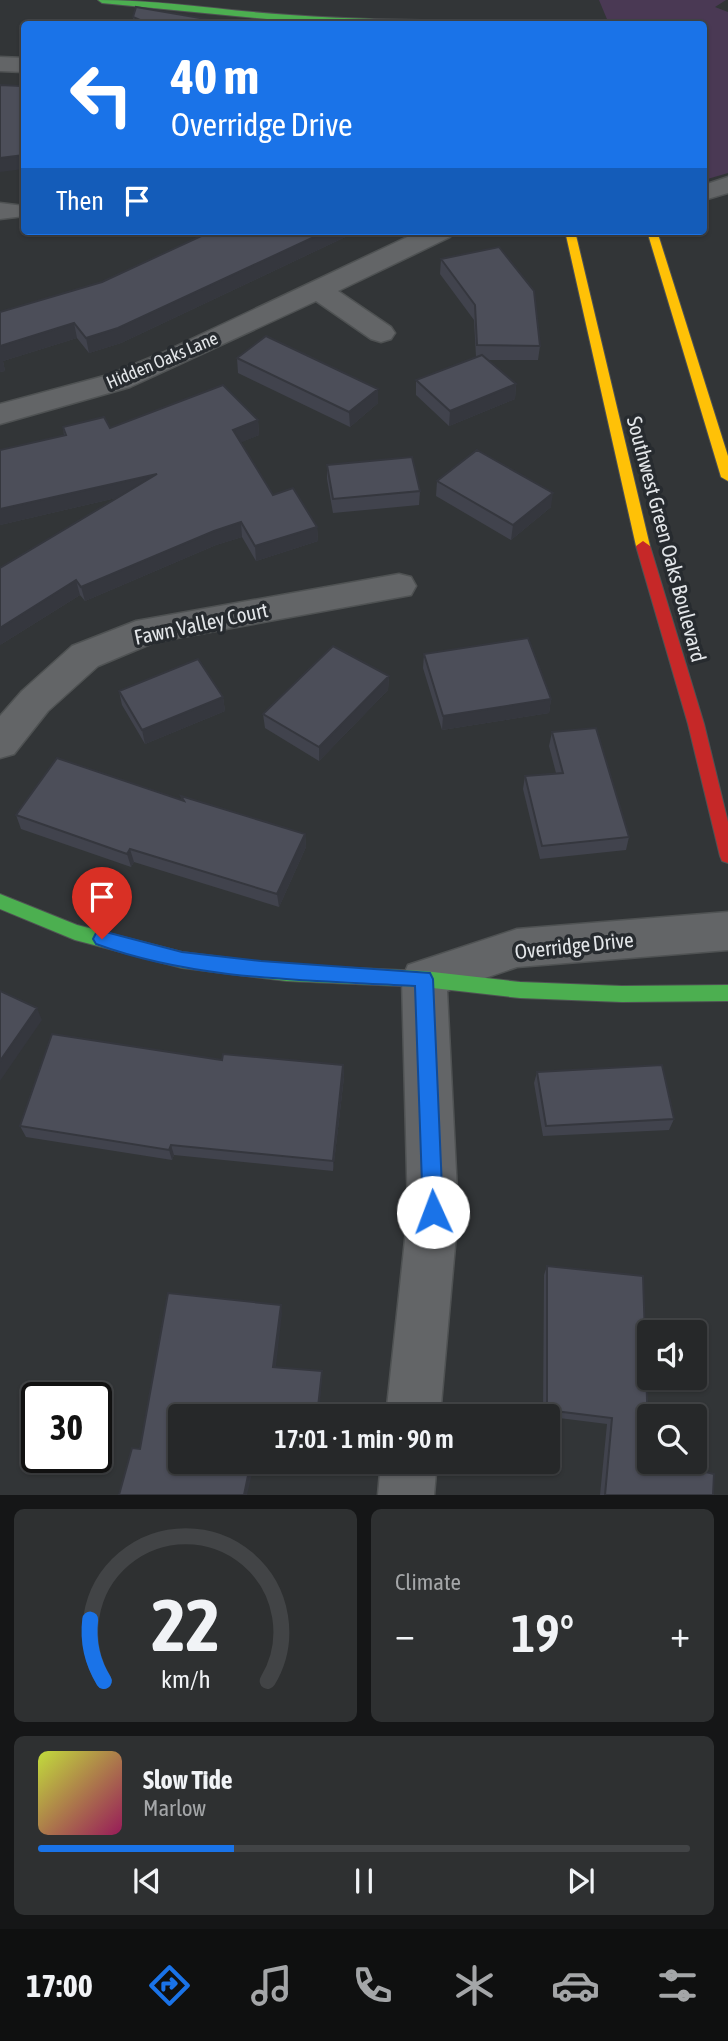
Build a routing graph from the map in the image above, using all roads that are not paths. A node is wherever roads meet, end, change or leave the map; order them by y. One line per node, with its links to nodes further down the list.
1 (102, 0): 4 (main road)
2 (582, 3): 6 (main road)
3 (519, 5): 5 (main road)
4 (402, 21)
5 (516, 21)
6 (580, 21)
7 (0, 64): 8 (street)
8 (21, 65)
9 (728, 185): 10 (street)
10 (707, 191)
11 (428, 235): 14 (street, Hidden Oaks Lane)
12 (571, 235): 20 (main road, Southwest Green Oaks Boulevard)
13 (653, 235): 17 (main road)
14 (317, 289): 15 (street); 16 (street, Hidden Oaks Lane)
15 (381, 333)
16 (0, 414)
17 (728, 477)
18 (399, 586): 19 (street, Fawn Valley Court)
19 (0, 743)
20 (728, 856)
21 (0, 901): 23 (main road, Overridge Drive)
22 (728, 932): 23 (street, Overridge Drive)
23 (424, 979): 24 (main road, Overridge Drive); 25 (street)
24 (728, 993)
25 (414, 1404)
26 (408, 1474): 27 (street)
27 (406, 1495)

